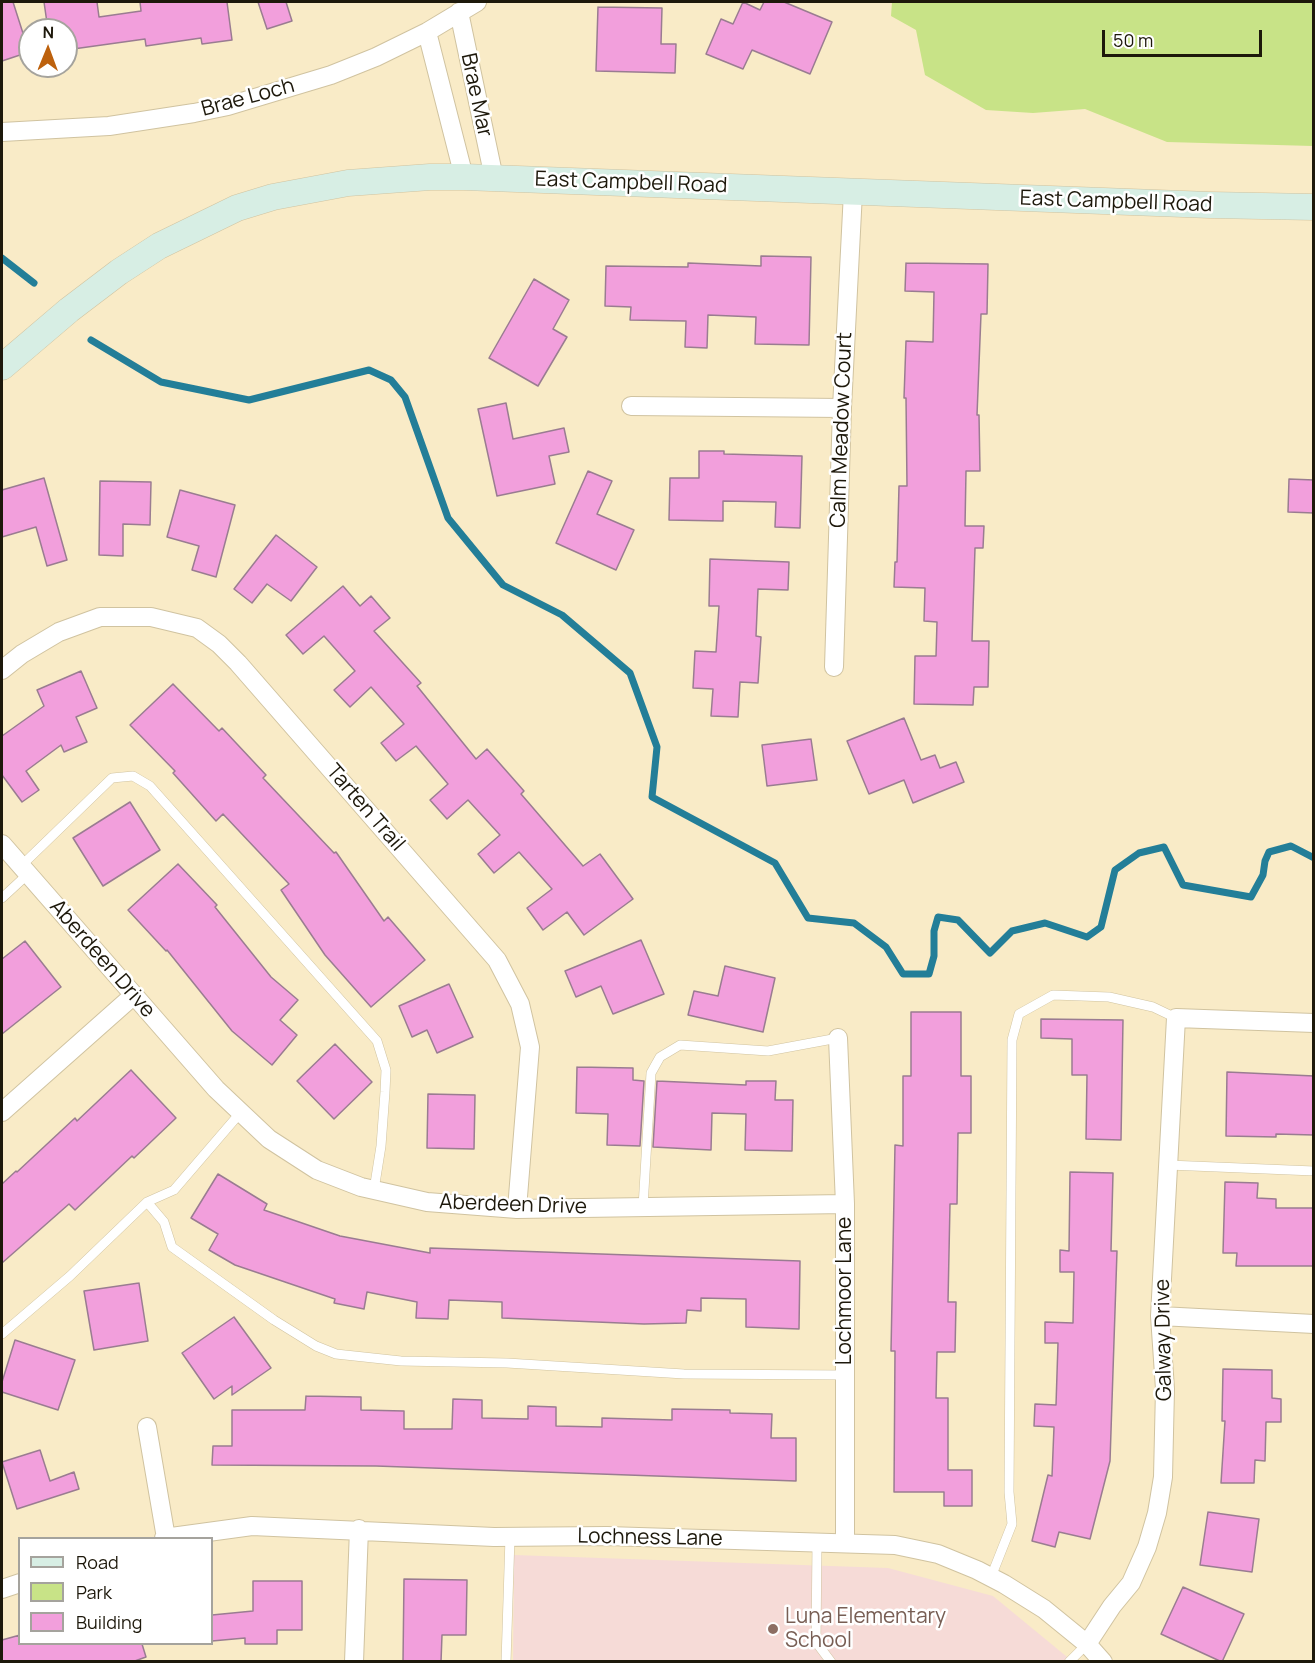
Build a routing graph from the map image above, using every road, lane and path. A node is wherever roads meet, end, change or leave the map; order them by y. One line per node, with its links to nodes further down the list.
1 (477, 2): 2 (street, Brae Loch)
2 (459, 12): 3 (street, Brae Loch); 6 (street, Brae Mar)
3 (427, 32): 4 (street, Brae Loch); 5 (street, Brae Mar)
4 (2, 132)
5 (464, 177): 6 (main road, East Campbell Road); 9 (main road, East Campbell Road)
6 (494, 178): 7 (main road, East Campbell Road)
7 (853, 192): 8 (main road, East Campbell Road); 11 (street, Calm Meadow Court)
8 (1314, 207)
9 (2, 367)
10 (631, 406): 11 (street)
11 (842, 408): 12 (street, Calm Meadow Court)
12 (834, 667)
13 (2, 670): 29 (street, Tarten Trail)
14 (2, 844): 15 (street, Aberdeen Drive)
15 (24, 870): 16 (lane); 17 (street, Aberdeen Drive); 25 (lane)
16 (2, 898)
17 (135, 995): 21 (street); 22 (street, Aberdeen Drive)
18 (1176, 1017): 19 (street); 23 (street, Galway Drive); 41 (lane)
19 (1314, 1023)
20 (838, 1038): 27 (street, Lochmoor Lane); 28 (lane)
21 (2, 1112)
22 (241, 1112): 25 (street, Aberdeen Drive); 26 (lane)
23 (1168, 1165): 24 (lane); 30 (street, Galway Drive)
24 (1314, 1171)
25 (374, 1190): 29 (street, Aberdeen Drive)
26 (147, 1202): 32 (lane); 33 (lane)
27 (845, 1204): 28 (street, Aberdeen Drive); 33 (street, Lochmoor Lane)
28 (643, 1207): 29 (street, Aberdeen Drive)
29 (517, 1209)
30 (1160, 1316): 31 (street); 44 (street, Galway Drive)
31 (1314, 1324)
32 (2, 1334)
33 (845, 1375): 40 (street, Lochmoor Lane)
34 (147, 1427): 37 (street)
35 (359, 1529): 36 (street, Lochness Lane); 38 (street, Lochness Lane); 45 (street)
36 (510, 1536): 39 (street, Lochness Lane); 46 (lane)
37 (165, 1537)
38 (172, 1537)
39 (817, 1543): 40 (street, Lochness Lane); 47 (lane)
40 (845, 1543): 41 (street, Lochness Lane)
41 (991, 1577): 44 (street, Lochness Lane)
42 (18, 1584): 43 (street)
43 (2, 1589)
44 (1086, 1644): 48 (lane); 49 (street, Lochness Lane)
45 (354, 1662)
46 (506, 1662)
47 (831, 1662)
48 (1069, 1662)
49 (1103, 1662)

